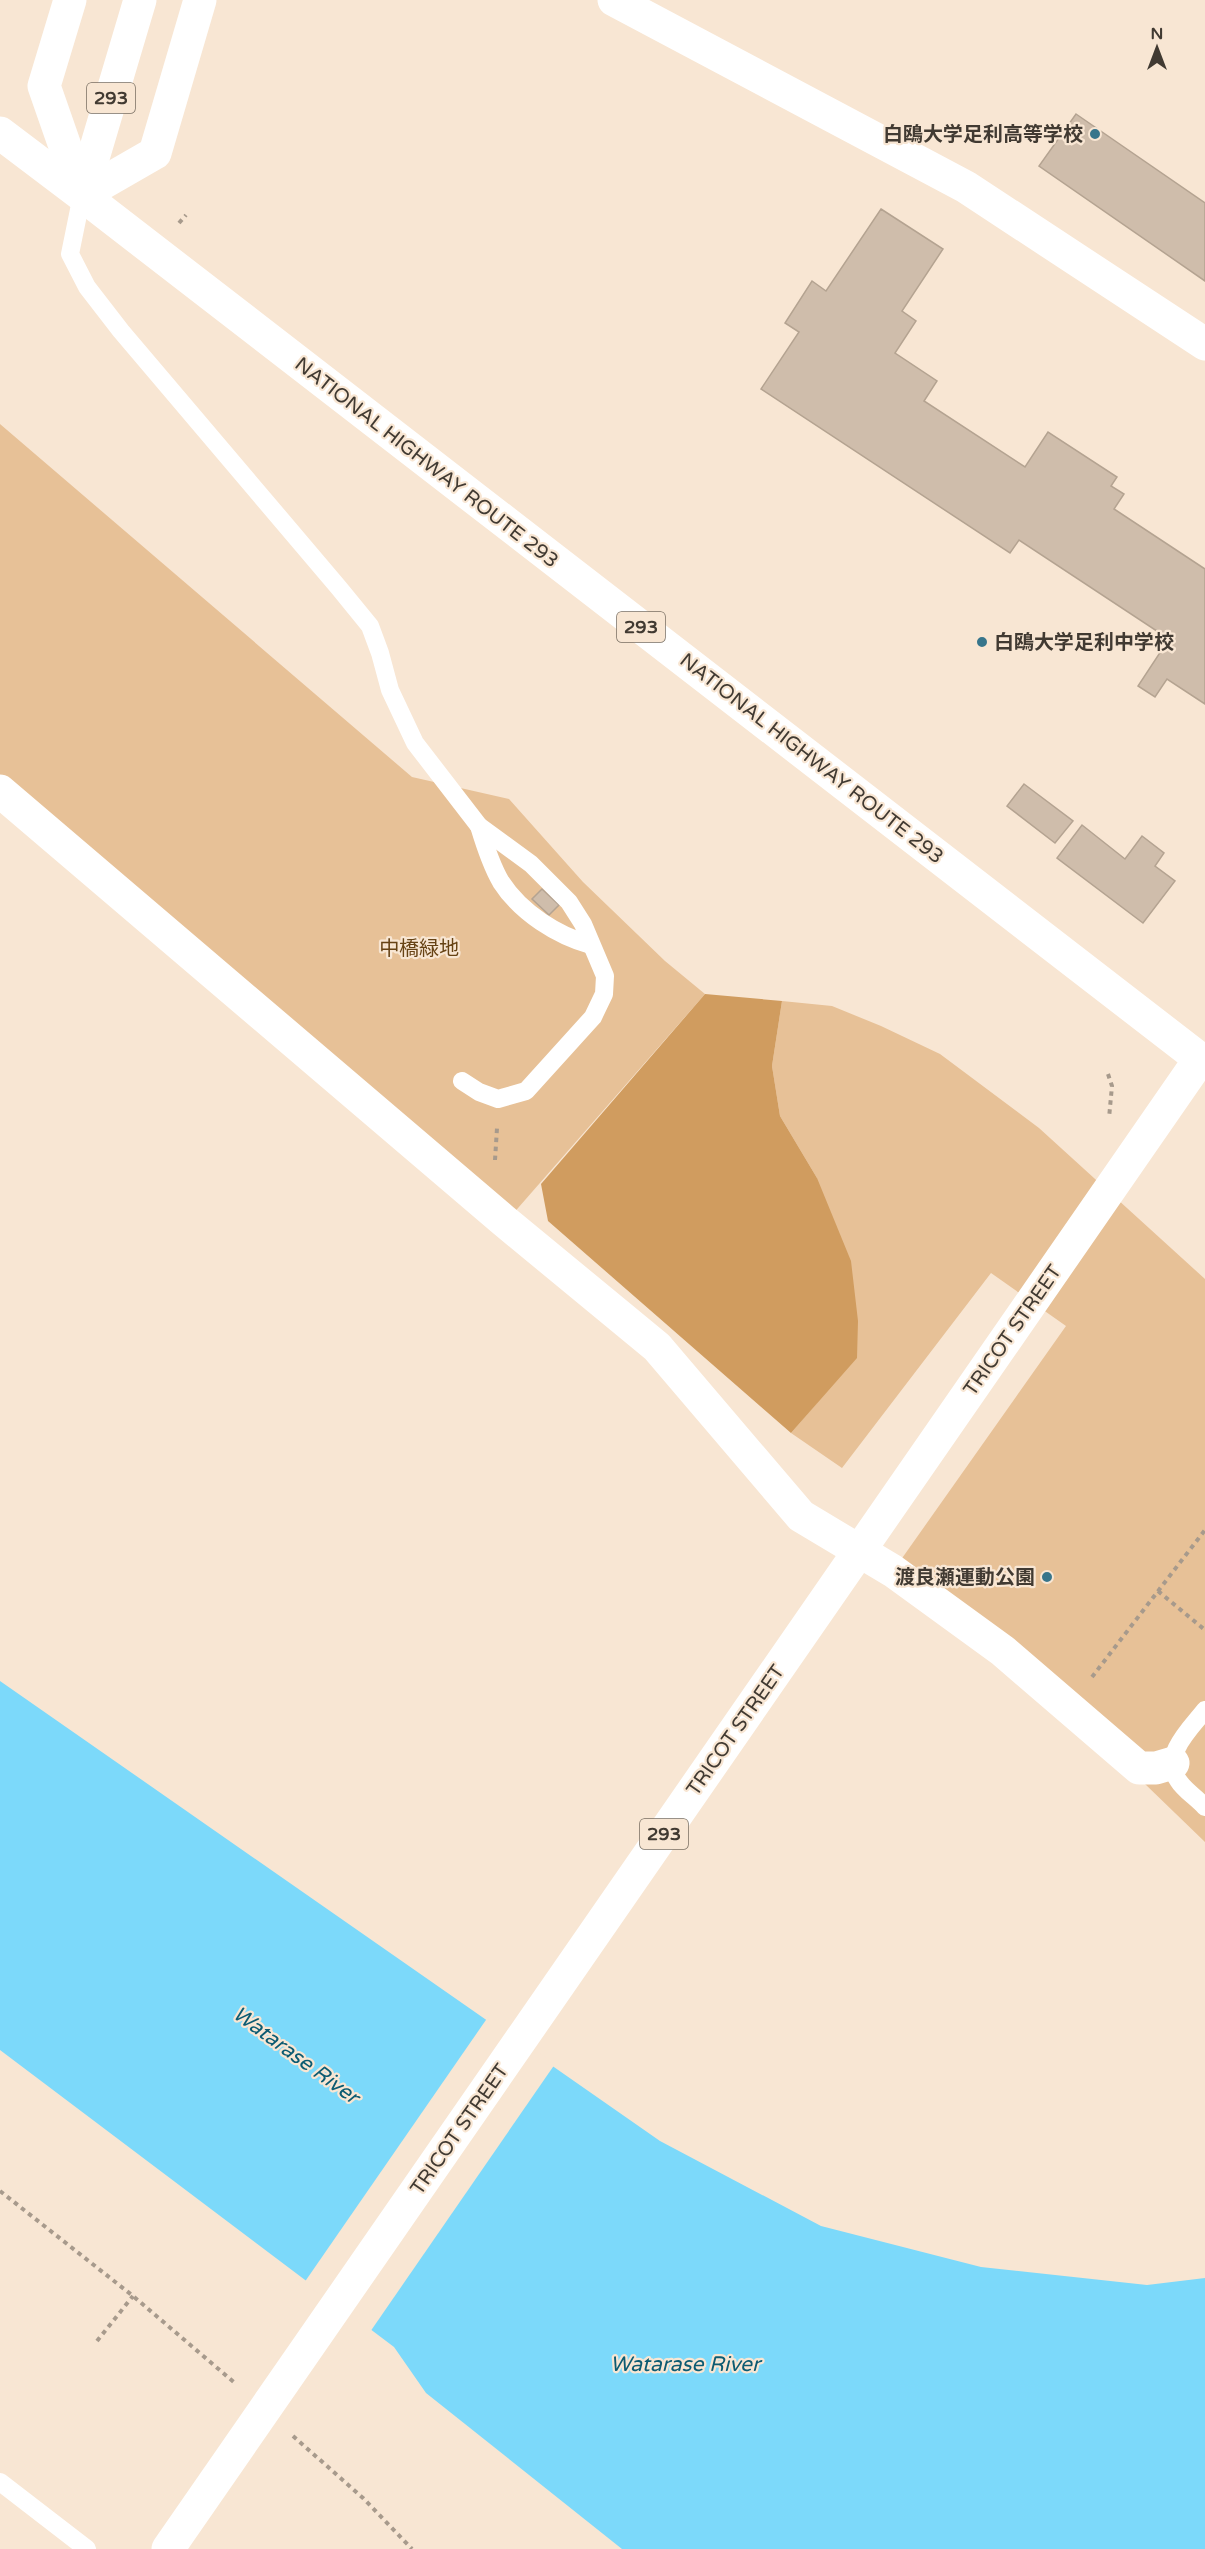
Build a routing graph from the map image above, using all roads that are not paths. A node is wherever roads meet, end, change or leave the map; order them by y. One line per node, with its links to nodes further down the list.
1 (70, 0): 6 (main road)
2 (140, 0): 6 (main road, 293)
3 (200, 0): 6 (main road)
4 (614, 0): 7 (main road)
5 (0, 133): 6 (main road, NATIONAL HIGHWAY ROUTE 293)
6 (82, 195): 9 (lane); 11 (main road, NATIONAL HIGHWAY ROUTE 293 / 293)
7 (1205, 344)
8 (0, 790): 14 (main road)
9 (479, 826): 10 (lane); 10 (lane)
10 (591, 945): 12 (lane)
11 (1202, 1055): 18 (main road, TRICOT STREET / 293)
12 (462, 1081)
13 (1205, 1710): 14 (lane)
14 (1173, 1763): 15 (lane)
15 (1205, 1807)
16 (0, 2482): 17 (lane)
17 (87, 2549)
18 (168, 2549)

